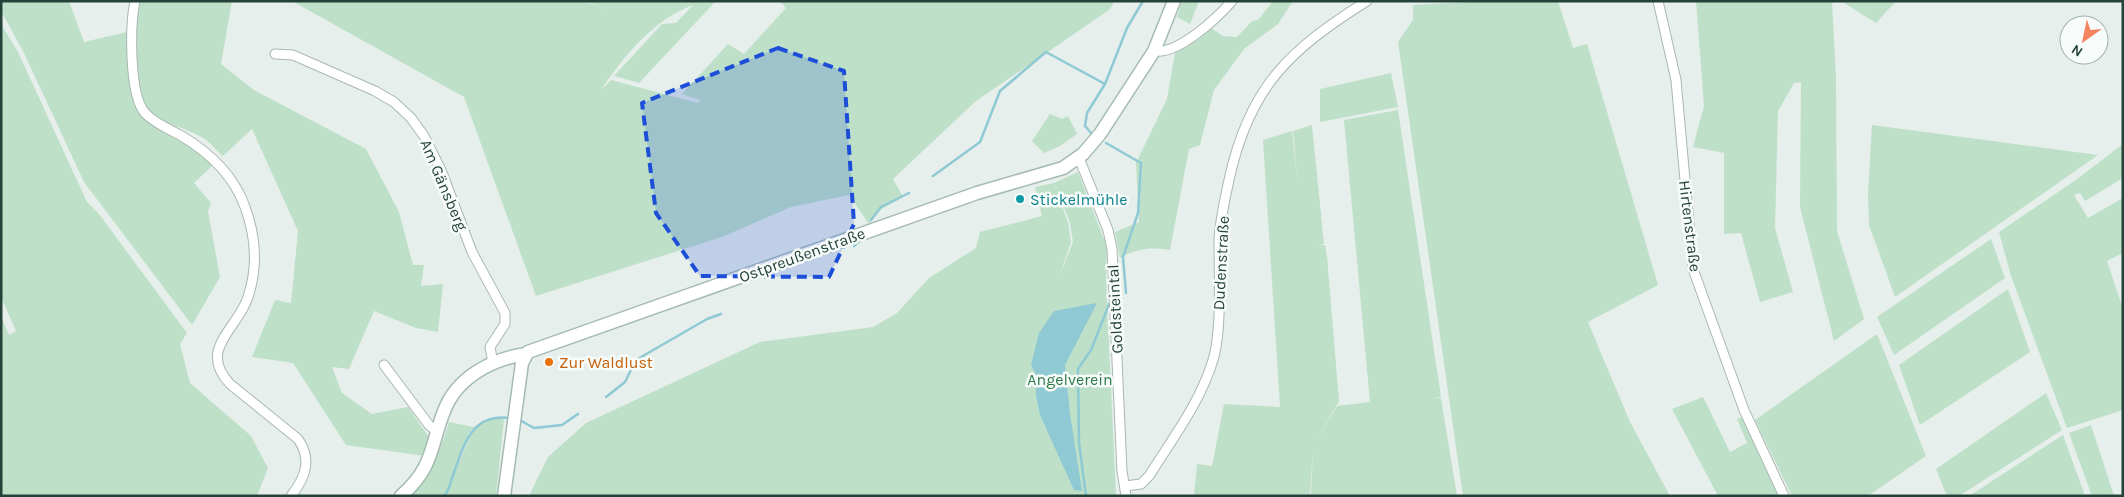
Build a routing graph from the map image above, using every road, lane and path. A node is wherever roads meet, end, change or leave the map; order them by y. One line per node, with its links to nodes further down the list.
1 (135, 1): 14 (street)
2 (1174, 1): 6 (main road, Ostpreußenstraße)
3 (1232, 1): 6 (street)
4 (1367, 1): 13 (street, Dudenstraße)
5 (1658, 1): 17 (street, Hirtenstraße)
6 (1154, 50): 8 (main road, Ostpreußenstraße)
7 (276, 54): 10 (street, Am Gänsberg)
8 (1078, 158): 9 (main road, Ostpreußenstraße); 13 (street, Goldsteintal)
9 (524, 358): 10 (main road, Ostpreußenstraße); 16 (main road)
10 (493, 363): 12 (main road, Ostpreußenstraße)
11 (384, 365): 12 (street)
12 (438, 433): 15 (main road, Ostpreußenstraße)
13 (1125, 491)
14 (291, 496)
15 (401, 496)
16 (504, 496)
17 (1784, 496)

